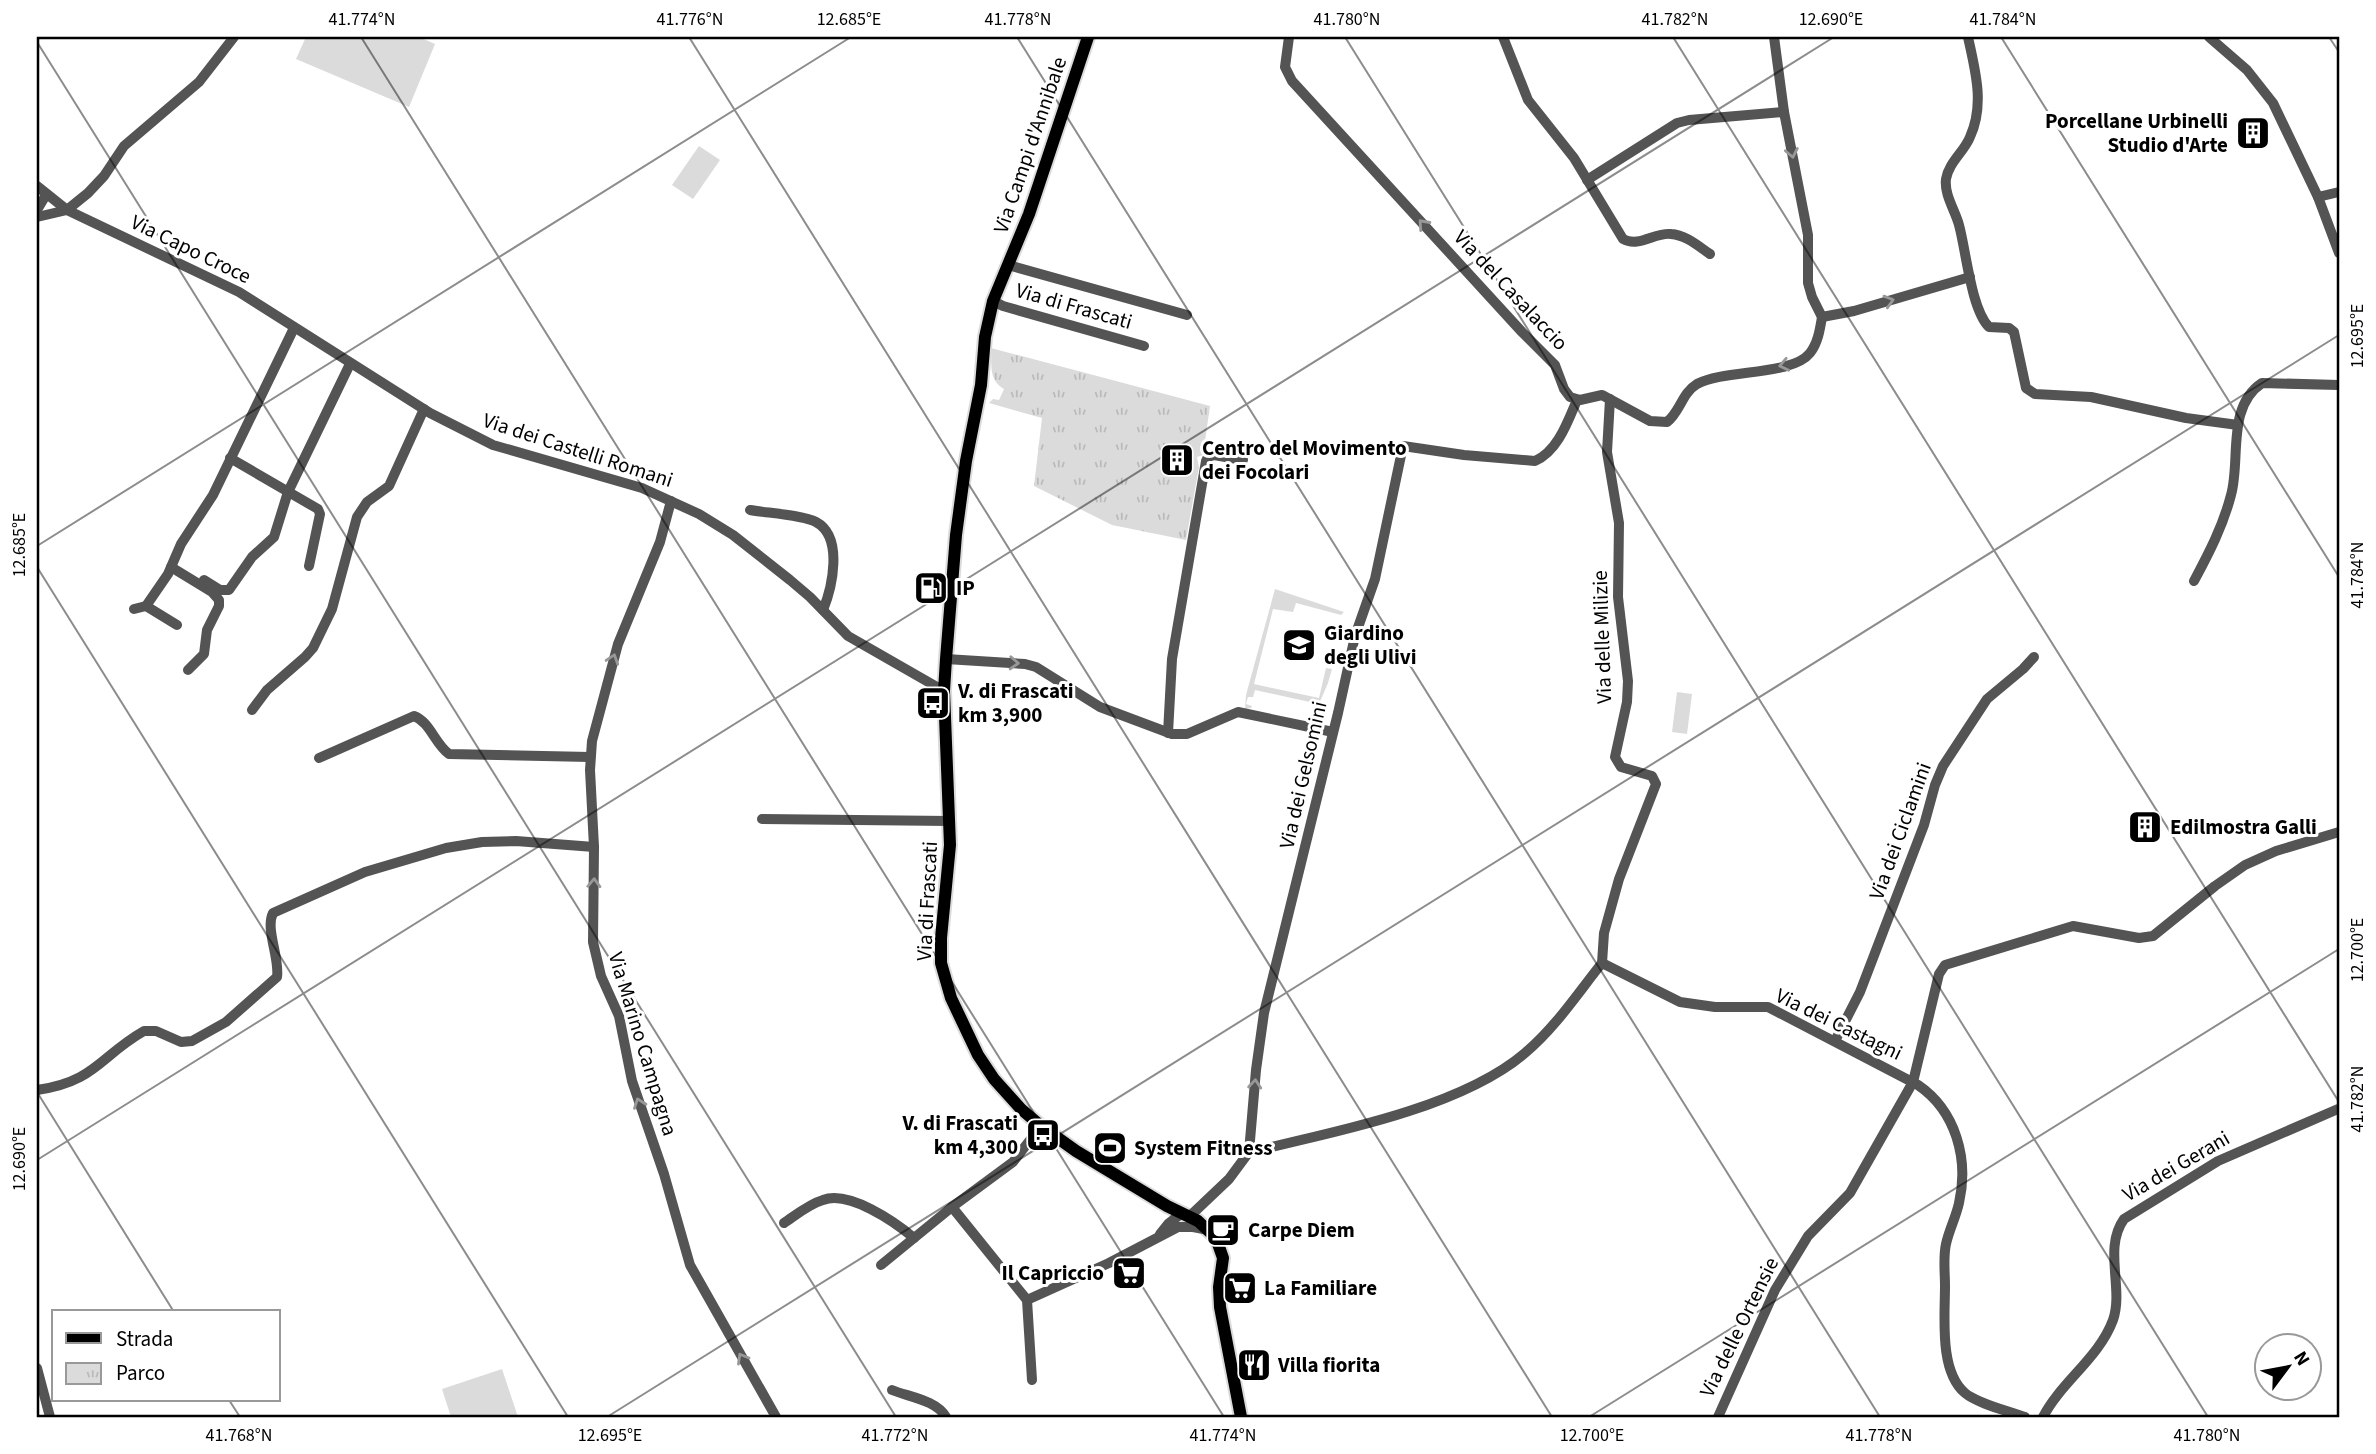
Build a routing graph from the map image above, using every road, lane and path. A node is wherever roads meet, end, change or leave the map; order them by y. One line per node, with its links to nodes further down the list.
1 (234, 37): 15 (street)
2 (1088, 37): 19 (main road, Via Campi d'Annibale)
3 (1289, 37): 29 (street, Via del Casalaccio, one-way to 3)
4 (1503, 37): 9 (street)
5 (1774, 37): 8 (street)
6 (1968, 37): 20 (street)
7 (2209, 37): 13 (street)
8 (1784, 112): 9 (street); 23 (street, one-way to 23)
9 (1587, 180): 18 (street)
10 (37, 186): 12 (street, Via Capo Croce)
11 (2339, 192): 13 (street)
12 (46, 195): 14 (street); 15 (street, Via Capo Croce)
13 (2318, 197): 17 (street)
14 (37, 210)
15 (67, 210): 16 (street); 24 (street, Via Capo Croce)
16 (37, 218)
17 (2339, 253)
18 (1710, 254)
19 (1008, 265): 21 (main road, Via di Frascati); 22 (street)
20 (1970, 277): 23 (street, one-way to 20); 31 (street)
21 (993, 301): 25 (street, Via di Frascati); 46 (main road, Via di Frascati)
22 (1187, 315)
23 (1822, 317): 28 (street, one-way to 28)
24 (294, 328): 26 (street, Via dei Castelli Romani); 32 (street)
25 (1144, 346)
26 (350, 363): 30 (street, Via dei Castelli Romani); 34 (street)
27 (2339, 385): 31 (street)
28 (1611, 399): 29 (street); 58 (street, Via delle Milizie)
29 (1577, 400): 50 (street, Via dei Gelsomini)
30 (424, 410): 35 (street, Via dei Castelli Romani); 49 (street)
31 (2238, 425): 40 (street)
32 (230, 458): 34 (street); 38 (street)
33 (1243, 460): 51 (street)
34 (288, 492): 37 (street); 39 (street)
35 (671, 501): 43 (street, Via dei Castelli Romani); 52 (street, Via Marino Campagna, one-way to 35)
36 (750, 510): 43 (street)
37 (309, 566)
38 (171, 567): 41 (street); 47 (street)
39 (204, 580)
40 (2194, 581)
41 (146, 606): 42 (street); 44 (street)
42 (134, 609)
43 (823, 610): 48 (street, Via dei Castelli Romani)
44 (177, 625)
45 (2034, 657): 59 (street, Via dei Ciclamini)
46 (946, 659): 48 (main road, Via di Frascati); 51 (street, one-way to 51)
47 (188, 670)
48 (944, 691): 55 (main road, Via di Frascati)
49 (253, 710)
50 (1333, 732): 51 (street); 64 (street, Via dei Gelsomini, one-way to 50)
51 (1168, 733)
52 (590, 757): 53 (street); 57 (street, Via Marino Campagna)
53 (319, 758)
54 (762, 819): 55 (street)
55 (950, 821): 63 (main road, Via di Frascati)
56 (2339, 832): 60 (street, Via delle Ortensie)
57 (594, 847): 61 (street); 78 (street, Via Marino Campagna, one-way to 57)
58 (1602, 963): 59 (street, Via dei Castagni); 64 (street)
59 (1835, 1041): 60 (street, Via dei Castagni)
60 (1913, 1082): 81 (street, Via delle Ortensie); 82 (street, Via dei Castagni)
61 (37, 1090)
62 (2338, 1110): 83 (street, Via dei Gerani)
63 (1041, 1126): 65 (main road, Via di Frascati); 66 (street)
64 (1249, 1152): 67 (street)
65 (1167, 1206): 67 (main road, Via di Frascati); 69 (street)
66 (952, 1207): 71 (street); 73 (street)
67 (1190, 1219): 69 (street); 70 (street); 80 (main road, Via di Frascati)
68 (784, 1223): 71 (street)
69 (1168, 1224): 70 (street)
70 (1159, 1236): 73 (street)
71 (914, 1238): 72 (street)
72 (881, 1265)
73 (1027, 1300): 75 (street)
74 (37, 1368): 77 (street)
75 (1032, 1380)
76 (892, 1390): 79 (street)
77 (50, 1417)
78 (776, 1417)
79 (946, 1417)
80 (1241, 1417)
81 (1718, 1417)
82 (2025, 1417)
83 (2043, 1417)

